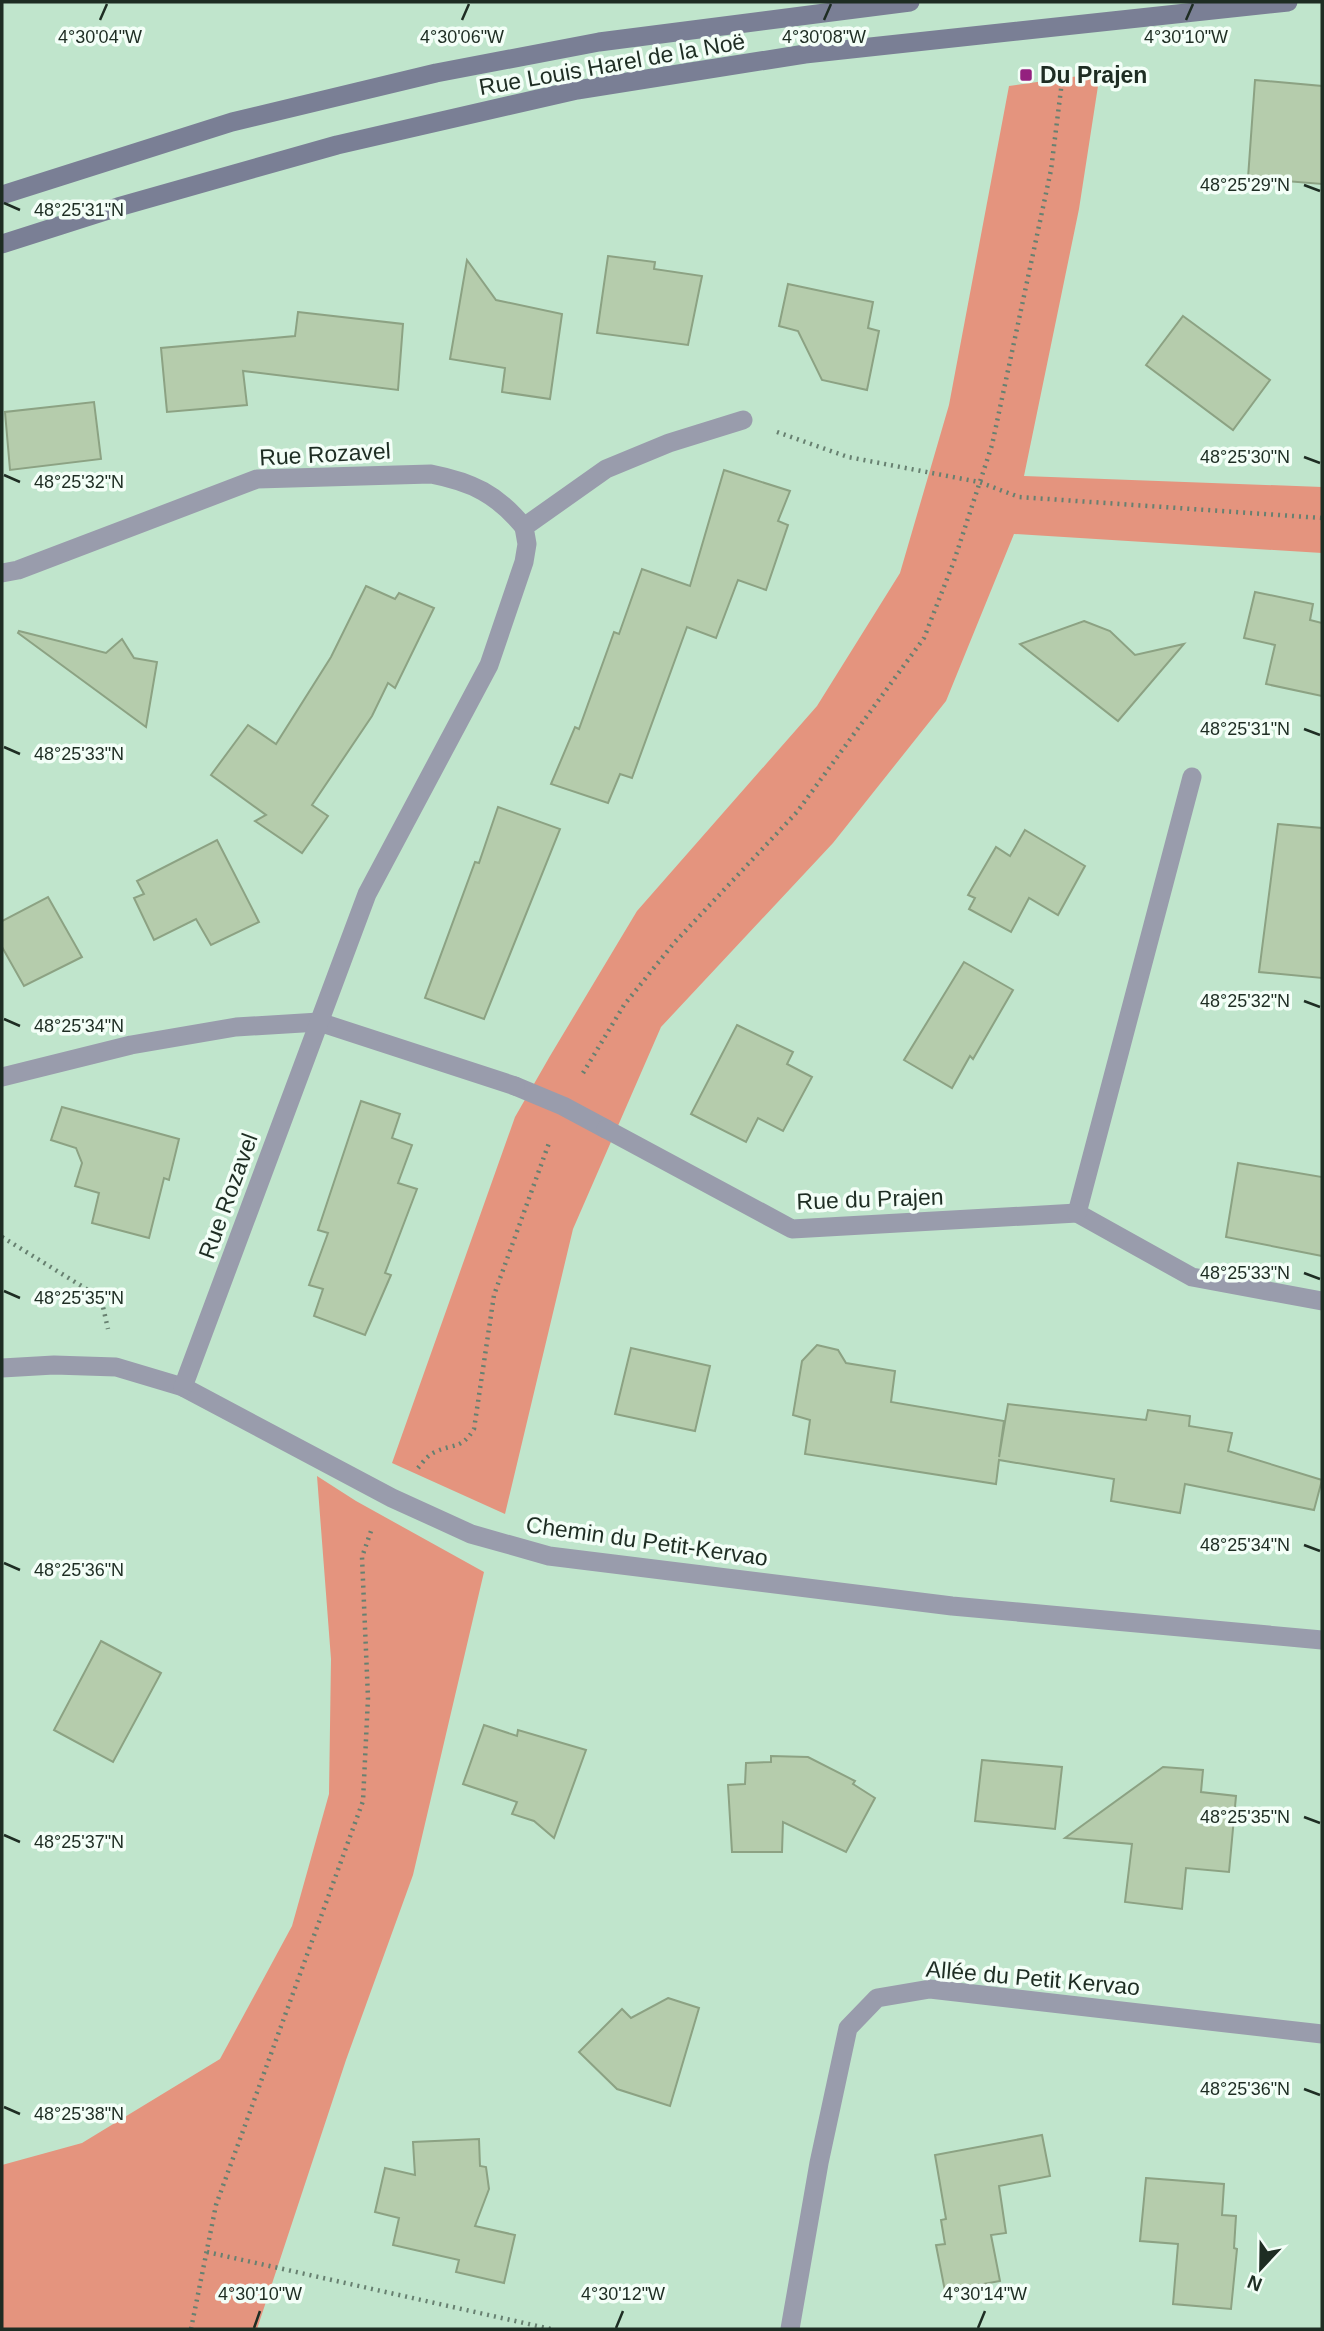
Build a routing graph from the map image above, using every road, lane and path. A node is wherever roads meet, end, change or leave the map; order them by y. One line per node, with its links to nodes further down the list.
1 (910, 2): 4 (main road, Rue Louis Harel de la Noë)
2 (1287, 2): 5 (main road, Rue Louis Harel de la Noë)
3 (1064, 65): 7 (path)
4 (2, 195)
5 (2, 244)
6 (743, 420): 7 (path); 9 (street)
7 (979, 482): 8 (path); 14 (path)
8 (1322, 518)
9 (524, 527): 10 (street, Rue Rozavel); 12 (street, Rue Rozavel)
10 (2, 573)
11 (1192, 777): 15 (street)
12 (319, 1022): 13 (street); 14 (street, Rue du Prajen); 20 (street, Rue Rozavel)
13 (2, 1077)
14 (563, 1106): 15 (street, Rue du Prajen); 21 (path)
15 (1077, 1213): 17 (street)
16 (2, 1237): 18 (path)
17 (1322, 1301)
18 (116, 1367): 19 (street, Chemin du Petit-Kervao); 20 (street, Chemin du Petit-Kervao)
19 (2, 1368)
20 (183, 1387): 21 (street, Chemin du Petit-Kervao)
21 (392, 1498): 22 (street, Chemin du Petit-Kervao); 24 (path)
22 (1322, 1640)
23 (1322, 2034): 27 (street, Allée du Petit Kervao)
24 (207, 2252): 25 (path); 26 (path)
25 (191, 2329)
26 (551, 2329)
27 (790, 2329)

